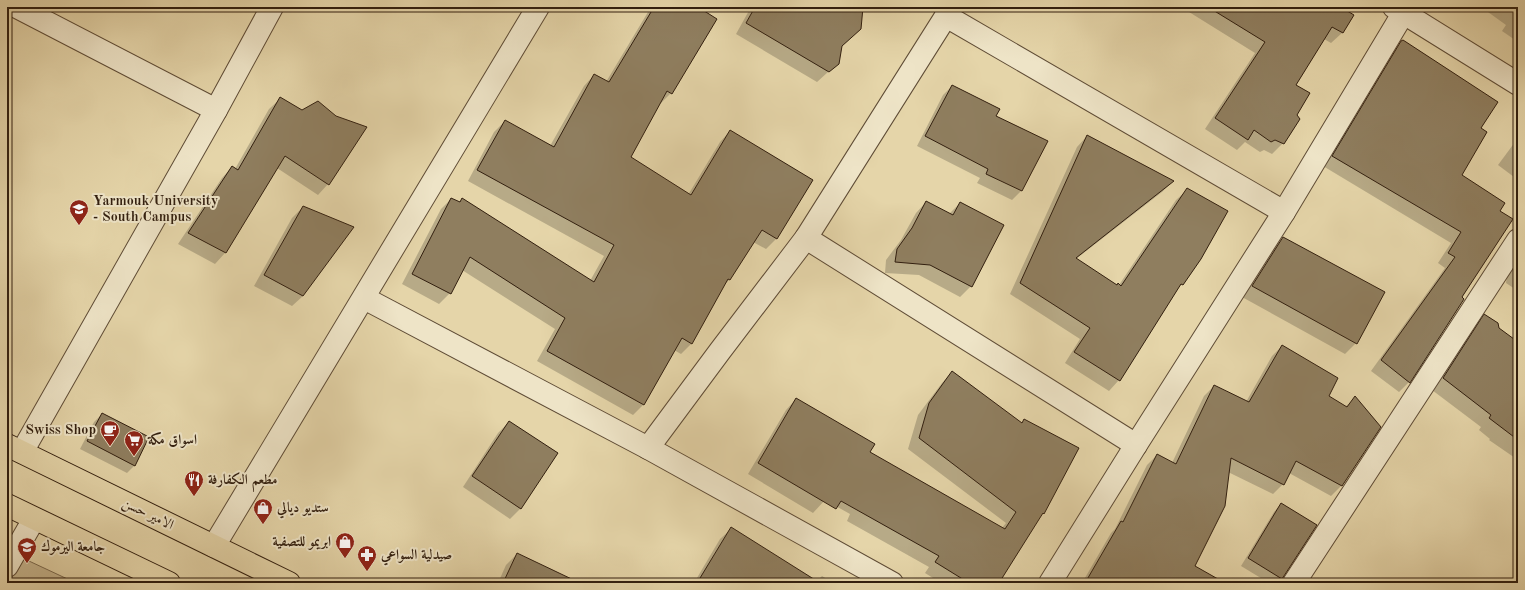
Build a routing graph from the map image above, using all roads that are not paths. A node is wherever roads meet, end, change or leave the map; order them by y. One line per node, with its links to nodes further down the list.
1 (17, 7): 7 (street)
2 (272, 7): 7 (street)
3 (538, 7): 11 (street)
4 (1401, 9): 6 (street); 8 (street)
5 (948, 12): 8 (street); 9 (street)
6 (1518, 84)
7 (216, 110): 14 (street)
8 (1284, 212): 12 (street)
9 (806, 238): 12 (street); 13 (street)
10 (1518, 240): 23 (street)
11 (364, 298): 13 (street); 17 (street)
12 (1136, 445): 22 (street)
13 (648, 448): 21 (street)
14 (14, 449): 17 (main road, الامير حسن)
15 (7, 505): 16 (main road)
16 (34, 519): 18 (street); 19 (main road)
17 (214, 546): 20 (main road, الامير حسن)
18 (7, 566)
19 (169, 583)
20 (289, 583)
21 (892, 583)
22 (1050, 583)
23 (1294, 583)

